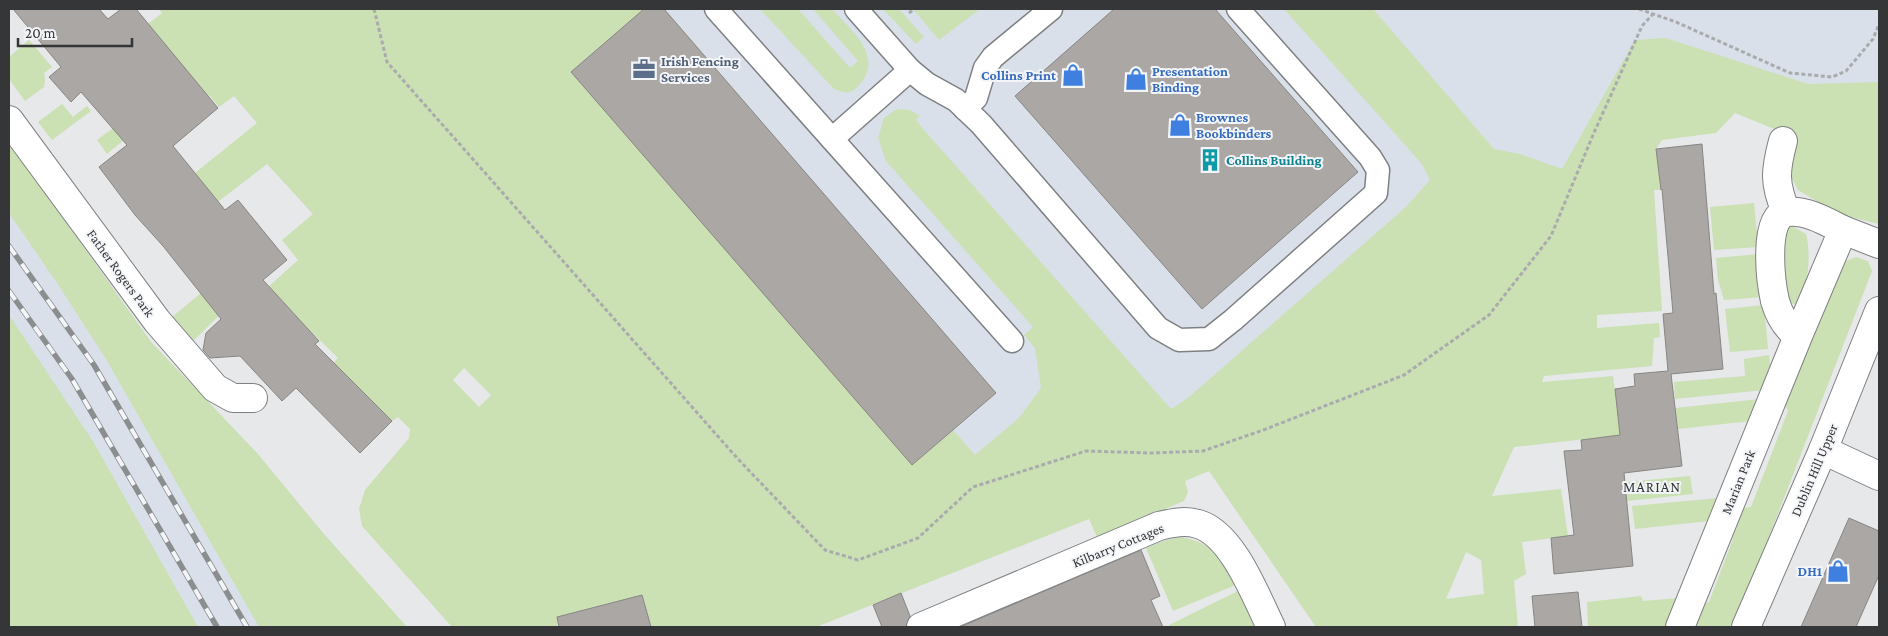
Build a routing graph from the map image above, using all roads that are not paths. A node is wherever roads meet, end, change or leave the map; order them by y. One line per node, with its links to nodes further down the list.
1 (716, 9): 8 (lane)
2 (856, 9): 5 (lane)
3 (1050, 9): 6 (lane)
4 (1238, 9): 6 (lane)
5 (910, 70): 6 (lane); 8 (lane)
6 (964, 109)
7 (9, 120): 16 (street, Father Rogers Park)
8 (832, 139): 15 (lane)
9 (1783, 141): 10 (street)
10 (1786, 212): 11 (street); 14 (street)
11 (1843, 230): 12 (street); 14 (street, Marian Park)
12 (1879, 244)
13 (1879, 311): 17 (street, Dublin Hill Upper)
14 (1798, 336): 21 (street, Marian Park)
15 (1012, 340)
16 (253, 398)
17 (1823, 450): 18 (street); 22 (street, Dublin Hill Upper)
18 (1879, 476)
19 (922, 627): 20 (street, Kilbarry Cottages)
20 (1271, 627)
21 (1680, 627)
22 (1746, 627)

